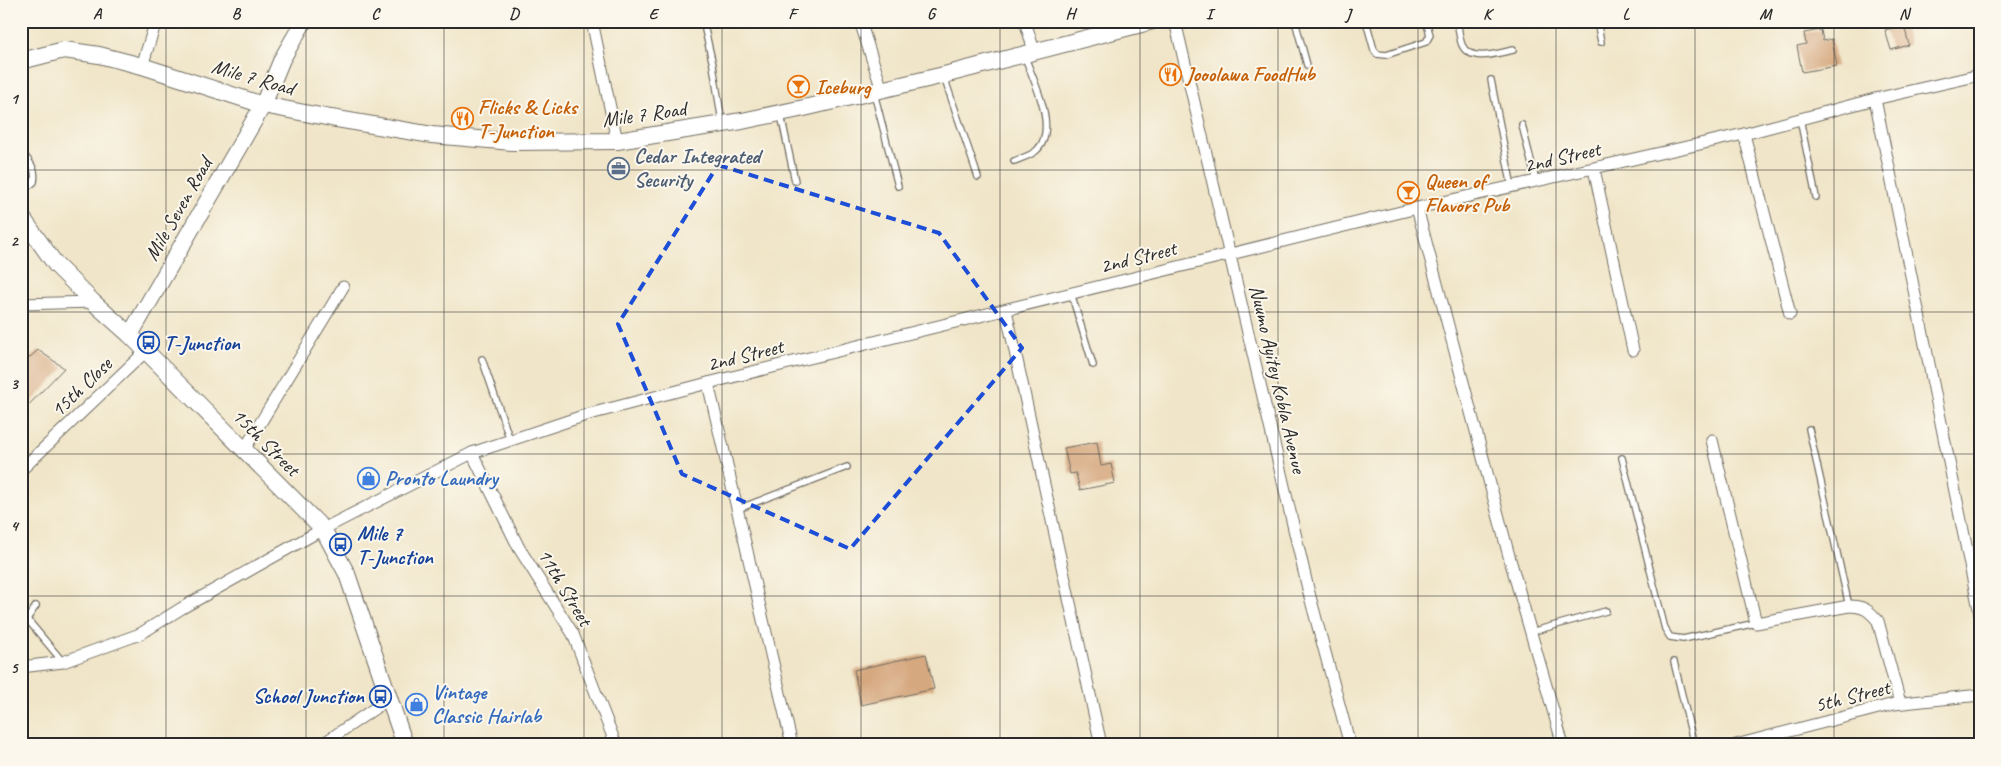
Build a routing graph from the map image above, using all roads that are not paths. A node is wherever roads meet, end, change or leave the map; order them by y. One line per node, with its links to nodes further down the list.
1 (156, 21): 19 (street)
2 (304, 21): 25 (street, Mile Seven Road)
3 (592, 21): 31 (street)
4 (703, 21): 28 (lane)
5 (860, 21): 23 (street)
6 (1025, 21): 16 (street)
7 (1153, 21): 16 (street, Mile 7 Road)
8 (1175, 21): 44 (street, Nuumo Ayitey Kobla Avenue)
9 (1295, 21): 18 (lane)
10 (1366, 21): 11 (lane)
11 (1426, 21)
12 (1457, 21): 15 (lane)
13 (1597, 21): 14 (lane)
14 (1601, 42)
15 (1513, 50)
16 (1029, 53): 20 (street, Mile 7 Road); 33 (lane)
17 (21, 61): 19 (street, Mile 7 Road)
18 (1307, 65)
19 (142, 66): 25 (street, Mile 7 Road)
20 (944, 75): 23 (street, Mile 7 Road); 35 (lane)
21 (1980, 75): 24 (street, 2nd Street)
22 (1491, 80): 39 (lane)
23 (878, 91): 26 (street, Mile 7 Road); 38 (lane)
24 (1875, 100): 27 (street, 2nd Street); 70 (street)
25 (263, 105): 31 (street, Mile 7 Road); 51 (street, Mile Seven Road)
26 (780, 114): 28 (street, Mile 7 Road); 36 (lane)
27 (1800, 119): 30 (street, 2nd Street); 41 (lane)
28 (723, 124): 31 (street, Mile 7 Road)
29 (1522, 125): 37 (lane)
30 (1744, 134): 34 (street, 2nd Street); 50 (street)
31 (617, 141)
32 (21, 151): 40 (lane)
33 (1014, 161)
34 (1594, 169): 37 (street, 2nd Street); 52 (street)
35 (978, 176)
36 (795, 181)
37 (1536, 182): 39 (street, 2nd Street)
38 (898, 186)
39 (1512, 187): 42 (street, 2nd Street)
40 (21, 192)
41 (1816, 197)
42 (1417, 208): 44 (street, 2nd Street); 72 (street)
43 (21, 216): 47 (street, 15th Street)
44 (1230, 254): 46 (street, 2nd Street); 85 (street, Nuumo Ayitey Kobla Avenue)
45 (343, 287): 60 (street)
46 (1071, 293): 49 (street, 2nd Street); 55 (lane)
47 (93, 302): 48 (street); 51 (street, 15th Street)
48 (21, 304)
49 (1006, 310): 56 (street, 2nd Street); 84 (street)
50 (1790, 314)
51 (130, 335): 53 (street, 15th Street)
52 (1633, 350)
53 (146, 351): 60 (street, 15th Street); 64 (street, 15th Close)
54 (482, 359): 58 (lane)
55 (1093, 365)
56 (708, 383): 58 (street, 2nd Street); 65 (street)
57 (1809, 429): 68 (lane)
58 (510, 440): 61 (street, 2nd Street)
59 (1712, 440): 71 (street)
60 (244, 450): 66 (street, 15th Street)
61 (472, 453): 66 (street, 2nd Street); 82 (street, 11th Street)
62 (1622, 458): 71 (lane)
63 (847, 468): 65 (lane)
64 (21, 470)
65 (738, 510): 83 (street)
66 (324, 529): 73 (street, 2nd Street); 77 (street, 15th Street)
67 (36, 606): 73 (lane)
68 (1849, 606): 71 (street); 78 (street)
69 (1606, 611): 72 (lane)
70 (1980, 614)
71 (1756, 623)
72 (1531, 632): 86 (street)
73 (63, 662): 75 (street, 2nd Street)
74 (1674, 662): 87 (lane)
75 (21, 667)
76 (1980, 695): 78 (street, 5th Street)
77 (390, 698): 80 (street); 81 (street, 15th Street)
78 (1900, 703): 79 (street, 5th Street)
79 (1750, 743): 88 (street, 5th Street)
80 (320, 745)
81 (406, 745)
82 (616, 745)
83 (792, 745)
84 (1100, 745)
85 (1350, 745)
86 (1563, 745)
87 (1694, 745)
88 (1736, 745)

